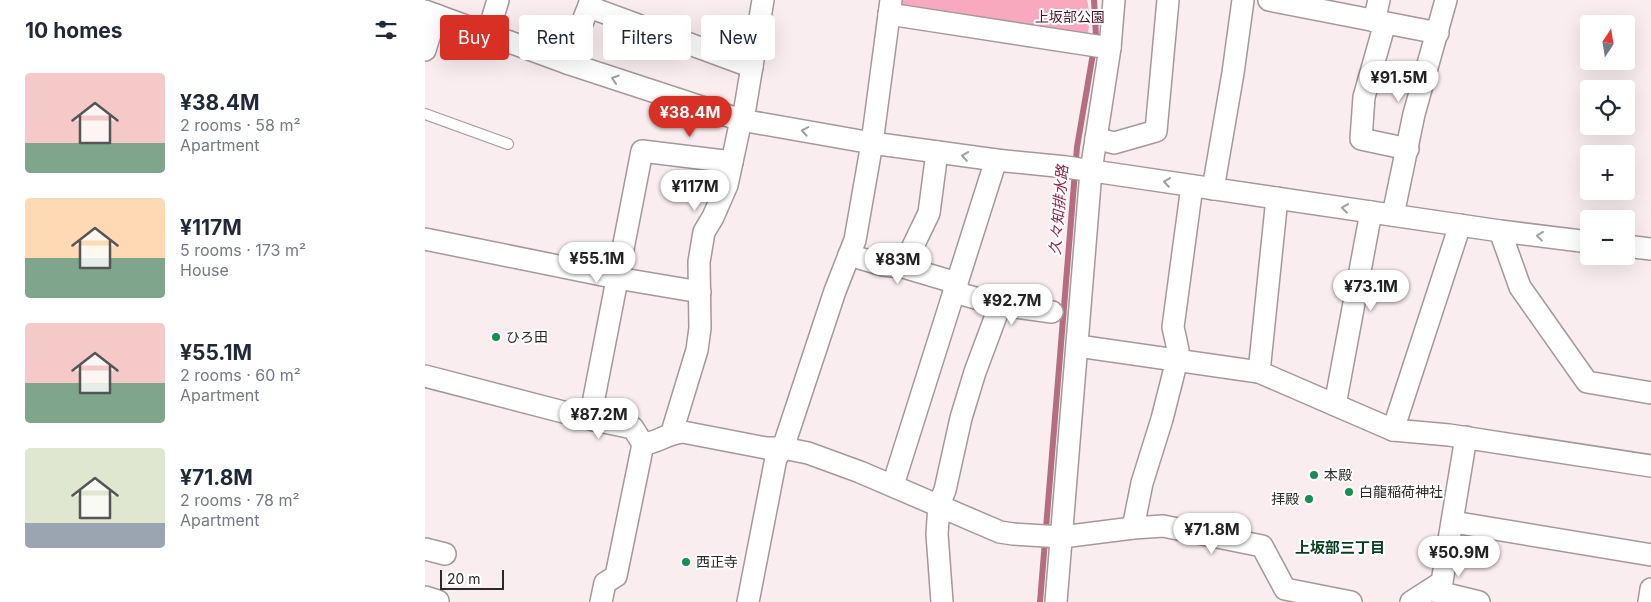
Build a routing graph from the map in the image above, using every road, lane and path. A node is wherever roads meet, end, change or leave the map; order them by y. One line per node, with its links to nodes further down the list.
1 (498, 0): 12 (street)
2 (763, 0): 19 (street)
3 (1114, 0): 16 (street)
4 (1168, 0): 22 (street)
5 (1243, 0): 30 (street)
6 (1269, 0): 13 (street)
7 (1379, 0): 13 (street)
8 (1446, 0): 14 (street)
9 (590, 3): 18 (street); 19 (street)
10 (890, 7): 16 (street); 23 (street)
11 (431, 13): 17 (street)
12 (493, 15)
13 (1380, 22): 14 (street); 25 (street)
14 (1438, 33): 25 (street)
15 (509, 41): 18 (street)
16 (1099, 47): 22 (street)
17 (425, 50)
18 (567, 64): 21 (street, one-way to 18)
19 (752, 67): 21 (street)
20 (425, 114): 24 (lane)
21 (741, 120): 23 (street, one-way to 21); 28 (street)
22 (1096, 138): 29 (street)
23 (872, 143): 26 (street); 40 (street)
24 (508, 144)
25 (1408, 149): 33 (street)
26 (937, 152): 27 (street, one-way to 26); 41 (street)
27 (996, 160): 29 (street); 43 (street)
28 (732, 162): 42 (street); 44 (street)
29 (1080, 169): 30 (street, one-way to 29); 47 (street)
30 (1202, 187): 31 (street); 48 (street)
31 (1277, 198): 32 (street, one-way to 31); 49 (street)
32 (1371, 212): 33 (street); 52 (street)
33 (1393, 215): 34 (street)
34 (1460, 225): 35 (street); 54 (street)
35 (1500, 231): 37 (street, one-way to 35); 51 (street)
36 (425, 238): 42 (street)
37 (1580, 241)
38 (1635, 247): 39 (street)
39 (1651, 249)
40 (849, 255): 41 (street); 58 (street)
41 (903, 267): 43 (street)
42 (617, 278): 44 (street); 53 (street)
43 (955, 288): 45 (street); 60 (street)
44 (700, 292): 55 (street)
45 (1000, 305): 46 (street); 61 (street)
46 (1052, 312)
47 (1078, 346): 48 (street); 64 (street)
48 (1177, 360): 49 (street); 63 (street)
49 (1259, 372): 52 (street)
50 (425, 376): 53 (street)
51 (1651, 393)
52 (1335, 405): 54 (street)
53 (594, 420): 57 (street)
54 (1393, 430): 56 (street)
55 (672, 432): 57 (street); 58 (street)
56 (1466, 438): 59 (street); 62 (street)
57 (643, 444): 69 (street)
58 (783, 448): 60 (street); 70 (street)
59 (1651, 466)
60 (893, 486): 61 (street)
61 (939, 505): 64 (street); 71 (street)
62 (1453, 522): 65 (street); 66 (street)
63 (1133, 528): 64 (street); 68 (street)
64 (1051, 536): 72 (street)
65 (1651, 555)
66 (1430, 590): 74 (street); 75 (street)
67 (1651, 590): 76 (street)
68 (1277, 592): 73 (street)
69 (601, 602)
70 (748, 602)
71 (942, 602)
72 (1056, 602)
73 (1351, 602)
74 (1411, 602)
75 (1479, 602)
76 (1649, 602)

